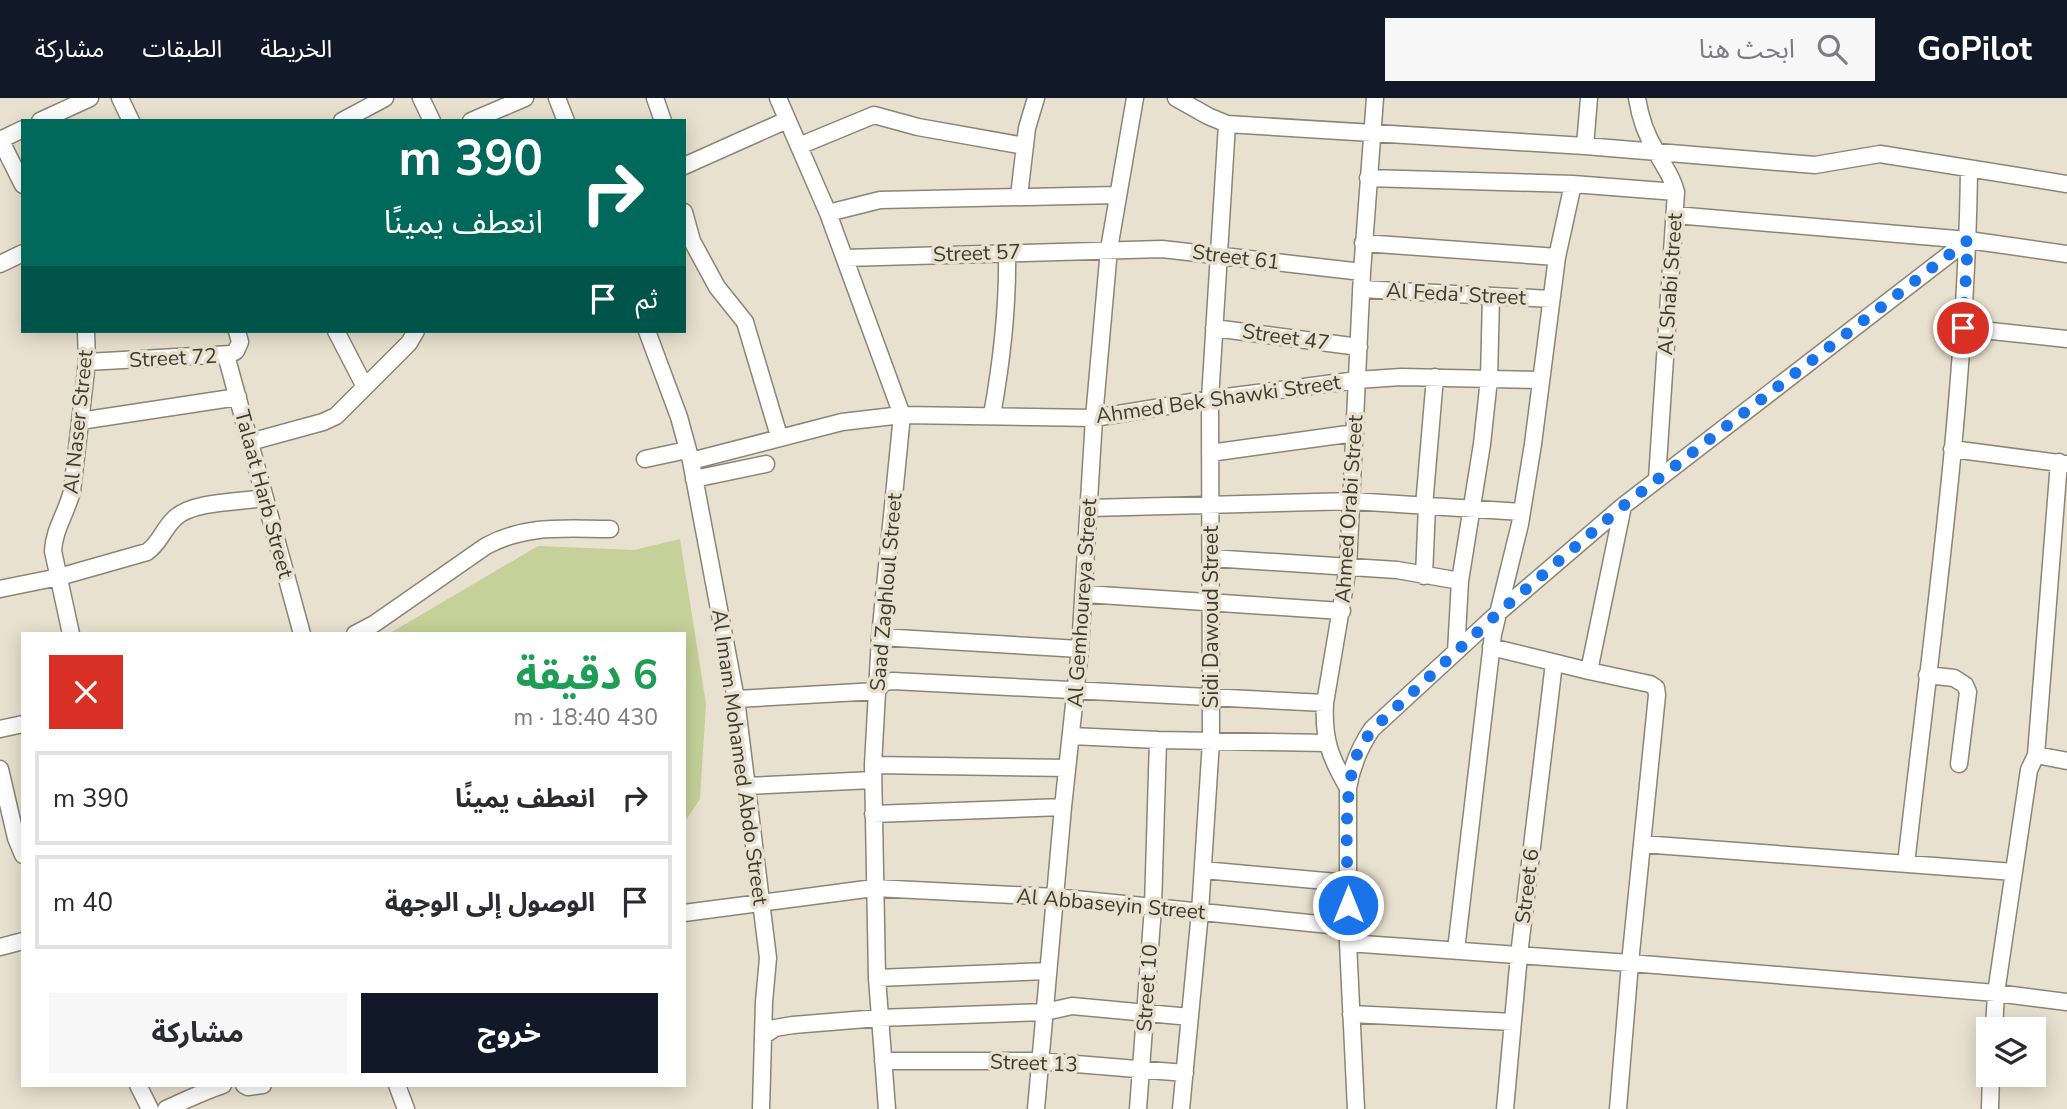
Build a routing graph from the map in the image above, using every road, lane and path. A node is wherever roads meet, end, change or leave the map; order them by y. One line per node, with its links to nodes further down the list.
1 (46, 98): 16 (street)
2 (90, 98): 16 (street)
3 (120, 98): 17 (street)
4 (385, 98): 18 (street)
5 (421, 98): 19 (street)
6 (525, 98): 20 (street)
7 (557, 98): 21 (street)
8 (655, 98): 22 (street)
9 (778, 98): 23 (street, Saad Zaghloul Street)
10 (1036, 98): 29 (street)
11 (1135, 98): 39 (street, Al Gemhoureya Street)
12 (1176, 98): 24 (street)
13 (1375, 98): 26 (street, Ahmed Orabi Street)
14 (1589, 98): 30 (street)
15 (1637, 98): 31 (street, Al Shabi Street)
16 (50, 119)
17 (130, 119)
18 (346, 119)
19 (431, 119)
20 (476, 119)
21 (564, 119)
22 (662, 119)
23 (787, 120): 28 (street, Saad Zaghloul Street); 32 (street)
24 (1227, 124): 26 (street); 49 (street, Sidi Dawoud Street)
25 (21, 130): 27 (street)
26 (1371, 132): 30 (street); 34 (street, Ahmed Orabi Street)
27 (0, 140): 35 (street)
28 (799, 146): 29 (street); 41 (street, Saad Zaghloul Street)
29 (1025, 146): 40 (street)
30 (1585, 146): 31 (street)
31 (1656, 152): 33 (street); 38 (street, Al Shabi Street)
32 (686, 165)
33 (1969, 170): 37 (street); 44 (street)
34 (1368, 178): 36 (street); 45 (street, Ahmed Orabi Street)
35 (21, 181)
36 (1573, 184): 38 (street); 51 (street)
37 (2067, 184)
38 (1676, 192): 42 (street, Al Shabi Street)
39 (1117, 195): 40 (street); 46 (street, Al Gemhoureya Street)
40 (1019, 196): 41 (street)
41 (828, 213): 52 (street, Saad Zaghloul Street)
42 (1675, 215): 44 (street); 90 (street, Al Shabi Street)
43 (686, 220): 81 (street)
44 (1968, 240): 50 (street); 59 (street); 90 (street)
45 (1363, 243): 51 (street); 54 (street, Ahmed Orabi Street)
46 (1109, 249): 47 (street, Street 57); 49 (street, Street 61); 78 (street, Al Gemhoureya Street)
47 (1007, 253): 52 (street, Street 57); 77 (street)
48 (21, 254): 53 (street)
49 (1219, 254): 54 (street, Street 61); 58 (street, Sidi Dawoud Street)
50 (2067, 254)
51 (1557, 257): 57 (street)
52 (845, 258): 76 (street, Saad Zaghloul Street)
53 (0, 264)
54 (1362, 272): 55 (street, Ahmed Orabi Street)
55 (1361, 289): 56 (street, Al Feda' Street); 66 (street, Ahmed Orabi Street)
56 (1492, 296): 57 (street, Al Feda' Street); 70 (street)
57 (1551, 299): 72 (street)
58 (1214, 328): 66 (street, Street 47); 75 (street, Sidi Dawoud Street)
59 (1963, 328): 65 (street); 83 (street)
60 (86, 333): 68 (street, Al Naser Street)
61 (238, 333): 67 (street, Street 72)
62 (337, 333): 73 (street)
63 (415, 333): 73 (street)
64 (648, 333): 85 (street, Al Imam Mohamed Abdo Street)
65 (2067, 339)
66 (1359, 347): 71 (street, Ahmed Orabi Street)
67 (226, 355): 68 (street, Street 72); 74 (street, Talaat Harb Street)
68 (87, 362): 79 (street, Al Naser Street)
69 (1435, 377): 70 (street, Ahmed Bek Shawki Street); 71 (street, Ahmed Bek Shawki Street); 94 (street)
70 (1489, 379): 72 (street, Ahmed Bek Shawki Street); 97 (street)
71 (1357, 380): 75 (street, Ahmed Bek Shawki Street); 80 (street, Ahmed Orabi Street)
72 (1541, 380): 98 (street)
73 (365, 387): 82 (street)
74 (238, 397): 79 (street); 82 (street, Talaat Harb Street)
75 (1210, 399): 78 (street, Ahmed Bek Shawki Street); 84 (street, Sidi Dawoud Street)
76 (902, 415): 77 (street, Ahmed Bek Shawki Street); 81 (street, Ahmed Bek Shawki Street); 113 (street, Saad Zaghloul Street)
77 (992, 415): 78 (street, Ahmed Bek Shawki Street)
78 (1094, 418): 96 (street, Al Gemhoureya Street)
79 (80, 421): 103 (street, Al Naser Street)
80 (1355, 433): 84 (street); 92 (street, Ahmed Orabi Street)
81 (779, 436): 85 (street, Ahmed Bek Shawki Street)
82 (250, 442): 91 (street, Talaat Harb Street)
83 (1952, 449): 87 (street); 119 (street)
84 (1210, 453): 93 (street, Sidi Dawoud Street)
85 (689, 456): 86 (street, Ahmed Bek Shawki Street); 89 (street, Al Imam Mohamed Abdo Street)
86 (645, 459)
87 (2063, 463): 131 (street)
88 (766, 464): 89 (street)
89 (694, 479): 123 (street, Al Imam Mohamed Abdo Street)
90 (1657, 479): 95 (street)
91 (265, 498): 103 (street); 111 (street, Talaat Harb Street)
92 (1352, 501): 93 (street); 94 (street); 101 (street, Ahmed Orabi Street)
93 (1210, 504): 96 (street); 100 (street, Sidi Dawoud Street)
94 (1426, 506): 97 (street); 102 (street)
95 (1623, 506): 109 (street); 118 (street)
96 (1089, 508): 106 (street, Al Gemhoureya Street)
97 (1472, 509): 98 (street); 104 (street)
98 (1522, 512): 109 (street)
99 (610, 529): 112 (street)
100 (1211, 558): 101 (street); 107 (street, Sidi Dawoud Street)
101 (1348, 567): 102 (street); 108 (street, Ahmed Orabi Street)
102 (1424, 576): 104 (street)
103 (59, 577): 105 (street); 110 (street, Al Naser Street)
104 (1460, 581): 116 (street)
105 (0, 589)
106 (1084, 594): 107 (street); 115 (street, Al Gemhoureya Street)
107 (1210, 601): 108 (street); 122 (street, Sidi Dawoud Street)
108 (1342, 611): 124 (street, Ahmed Orabi Street)
109 (1498, 613): 114 (street); 116 (street)
110 (71, 632)
111 (301, 632)
112 (359, 632)
113 (880, 637): 115 (street); 121 (street, Saad Zaghloul Street)
114 (1491, 648): 117 (street); 158 (street)
115 (1080, 649): 120 (street, Al Gemhoureya Street)
116 (1456, 652): 138 (street)
117 (1554, 663): 118 (street); 159 (street, Street 6)
118 (1590, 671): 143 (street)
119 (1927, 675): 133 (street); 145 (street)
120 (1076, 690): 121 (street); 122 (street); 127 (street, Al Gemhoureya Street)
121 (877, 691): 123 (street); 136 (street, Saad Zaghloul Street)
122 (1212, 697): 124 (street); 129 (street, Sidi Dawoud Street)
123 (736, 699): 137 (street, Al Imam Mohamed Abdo Street)
124 (1325, 703): 130 (street, Ahmed Orabi Street)
125 (21, 724): 126 (street)
126 (0, 729)
127 (1071, 736): 128 (street); 134 (street, Al Gemhoureya Street)
128 (1158, 740): 129 (street); 152 (street, Street 10)
129 (1211, 741): 130 (street); 146 (street, Sidi Dawoud Street)
130 (1327, 743): 138 (street, Ahmed Orabi Street)
131 (2036, 755): 132 (street); 147 (street)
132 (2067, 761)
133 (1959, 764)
134 (1067, 768): 136 (street); 140 (street, Al Gemhoureya Street)
135 (0, 769): 139 (street)
136 (873, 773): 137 (street); 141 (street, Saad Zaghloul Street)
137 (746, 786): 151 (street, Al Imam Mohamed Abdo Street)
138 (1349, 788): 148 (street)
139 (3, 792): 142 (street)
140 (1063, 807): 141 (street); 150 (street, Al Gemhoureya Street)
141 (873, 814): 149 (street, Saad Zaghloul Street)
142 (8, 839): 144 (street)
143 (1642, 844): 145 (street); 160 (street)
144 (21, 853)
145 (1906, 864): 147 (street)
146 (1203, 870): 148 (street); 153 (street, Sidi Dawoud Street)
147 (2014, 872): 163 (street)
148 (1348, 883): 155 (street)
149 (874, 888): 150 (street, Al Abbaseyin Street); 151 (street, Al Abbaseyin Street); 162 (street, Saad Zaghloul Street)
150 (1055, 897): 152 (street, Al Abbaseyin Street); 161 (street, Al Gemhoureya Street)
151 (761, 903): 154 (street, Al Abbaseyin Street); 172 (street, Al Imam Mohamed Abdo Street)
152 (1153, 907): 153 (street, Al Abbaseyin Street); 166 (street, Street 10)
153 (1200, 912): 155 (street, Al Abbaseyin Street); 168 (street, Sidi Dawoud Street)
154 (686, 913)
155 (1348, 935): 158 (street, Al Abbaseyin Street); 167 (street)
156 (21, 942): 157 (street)
157 (0, 947)
158 (1455, 950): 159 (street, Al Abbaseyin Street)
159 (1519, 955): 160 (street, Al Abbaseyin Street); 171 (street, Street 6)
160 (1630, 963): 163 (street, Al Abbaseyin Street); 191 (street)
161 (1048, 971): 162 (street); 165 (street, Al Gemhoureya Street)
162 (877, 978): 170 (street, Saad Zaghloul Street)
163 (1996, 993): 164 (street, Al Abbaseyin Street); 169 (street)
164 (2067, 1002)
165 (1045, 1012): 166 (street); 170 (street); 174 (street, Al Gemhoureya Street)
166 (1144, 1013): 168 (street); 175 (street, Street 10)
167 (1352, 1014): 171 (street); 189 (street)
168 (1191, 1017): 176 (street, Sidi Dawoud Street)
169 (1995, 1017)
170 (879, 1018): 172 (street); 173 (street, Saad Zaghloul Street)
171 (1513, 1022): 190 (street, Street 6)
172 (763, 1036): 184 (street, Al Imam Mohamed Abdo Street)
173 (883, 1061): 174 (street, Street 13); 185 (street, Saad Zaghloul Street)
174 (1040, 1061): 175 (street, Street 13); 186 (street, Al Gemhoureya Street)
175 (1141, 1069): 176 (street, Street 13); 187 (street, Street 10)
176 (1185, 1073): 188 (street, Sidi Dawoud Street)
177 (139, 1087): 181 (street)
178 (398, 1087): 183 (street)
179 (1991, 1087): 192 (street)
180 (194, 1089): 182 (street)
181 (150, 1109)
182 (166, 1109)
183 (406, 1109)
184 (761, 1109)
185 (887, 1109)
186 (1036, 1109)
187 (1138, 1109)
188 (1181, 1109)
189 (1356, 1109)
190 (1505, 1109)
191 (1618, 1109)
192 (1990, 1109)

